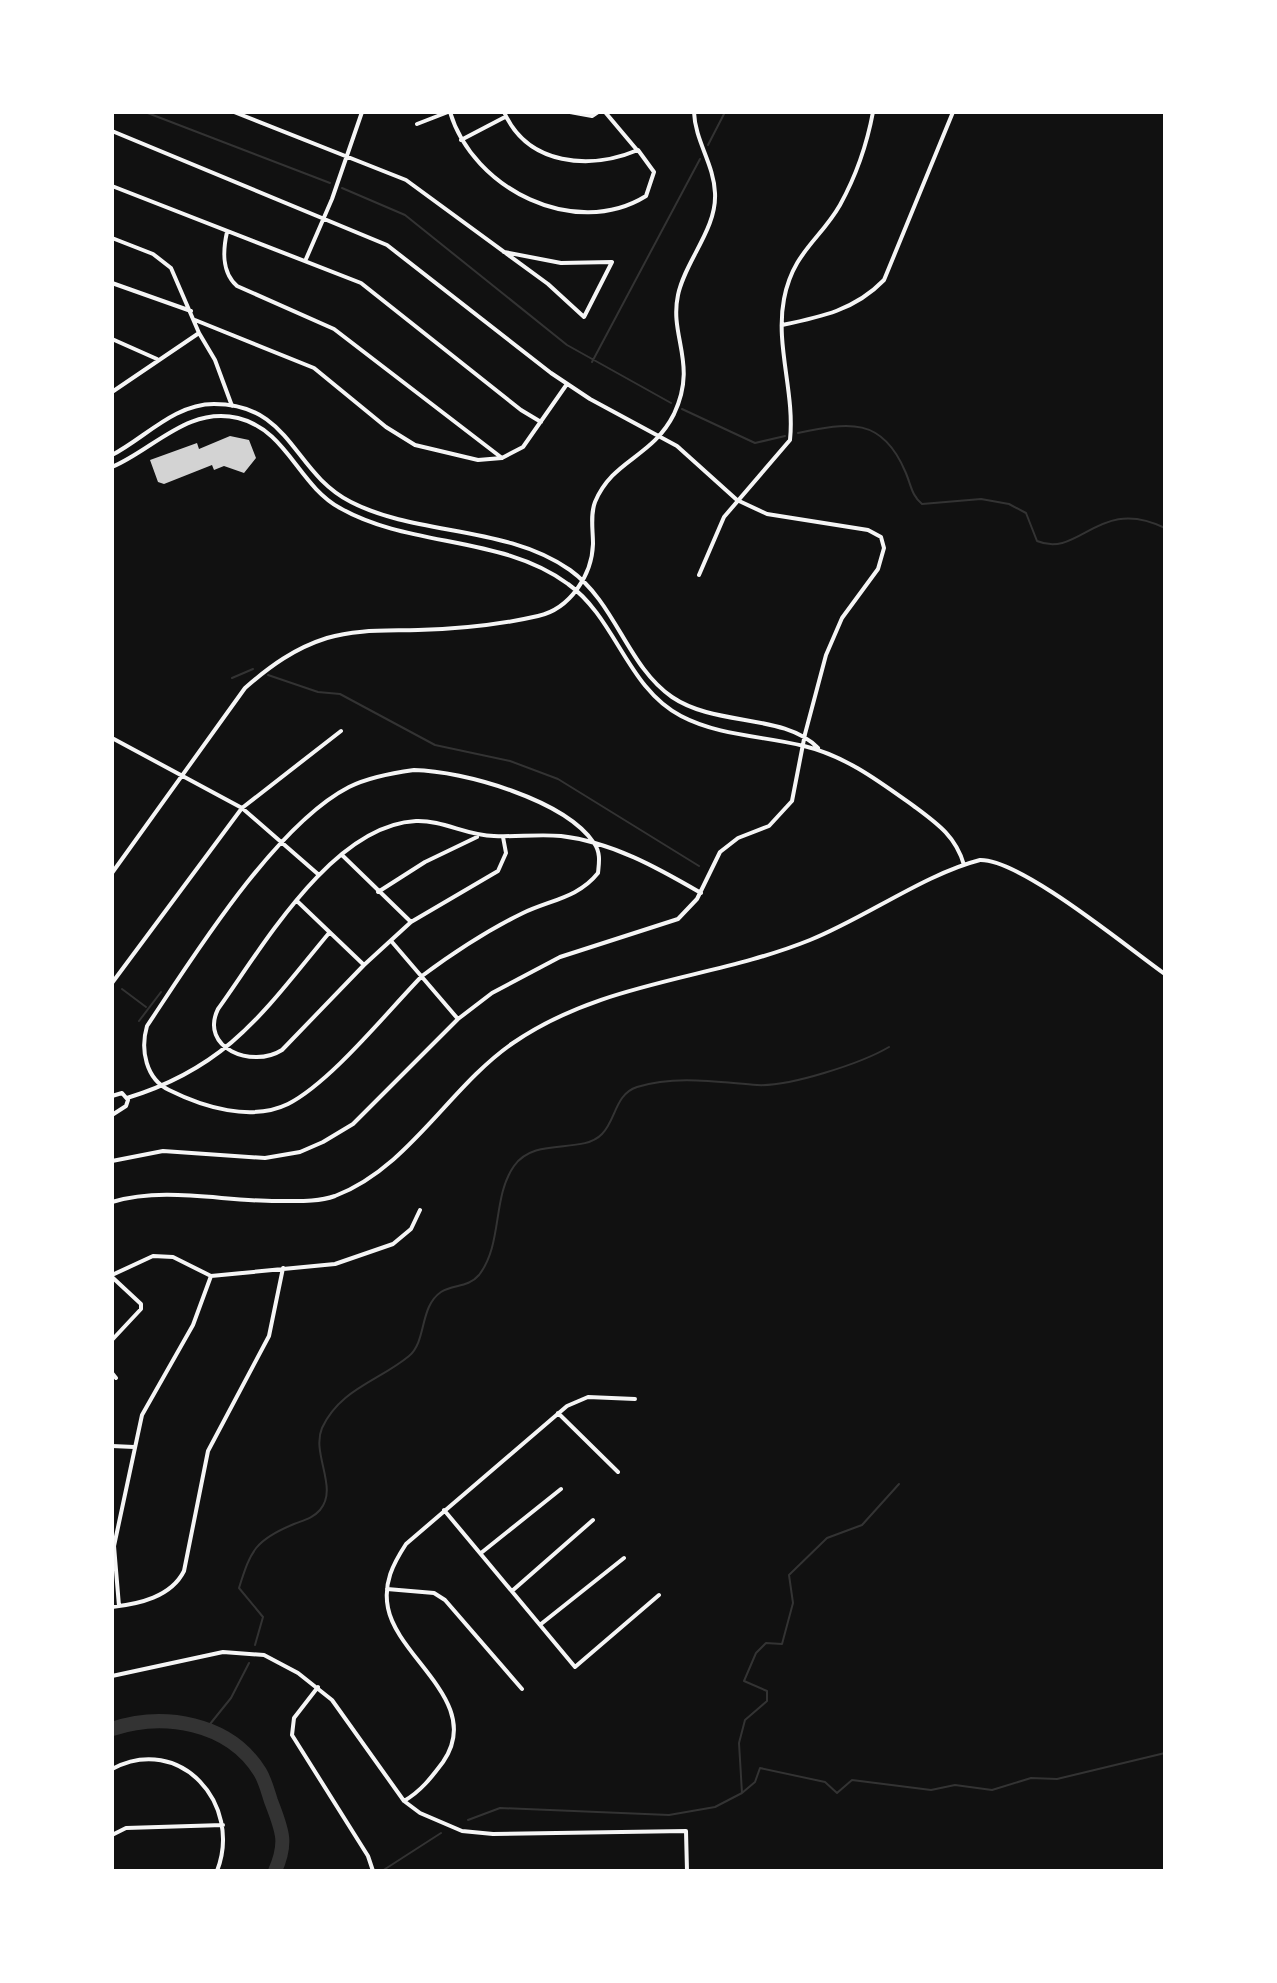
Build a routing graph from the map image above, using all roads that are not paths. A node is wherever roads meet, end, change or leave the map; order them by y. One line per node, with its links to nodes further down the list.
1 (234, 112): 15 (street)
2 (362, 112): 15 (street)
3 (449, 112): 11 (street); 13 (street)
4 (570, 112): 5 (street)
5 (598, 112)
6 (605, 112): 14 (street)
7 (694, 112): 33 (street)
8 (873, 112): 25 (street)
9 (953, 112): 25 (street)
10 (504, 114): 13 (street); 14 (street)
11 (417, 124)
12 (112, 131): 17 (street)
13 (461, 140): 14 (street)
14 (638, 150)
15 (347, 157): 17 (street); 20 (street)
16 (112, 186): 18 (street)
17 (324, 217): 21 (street); 29 (street)
18 (227, 232): 21 (street); 35 (street)
19 (112, 238): 23 (street)
20 (504, 252): 20 (street)
21 (305, 260): 32 (street)
22 (112, 283): 23 (street)
23 (191, 311): 24 (street)
24 (195, 320): 26 (street); 35 (street)
25 (782, 325): 37 (street)
26 (199, 333): 28 (street); 31 (street)
27 (112, 339): 28 (street)
28 (158, 359): 30 (street)
29 (567, 384): 32 (street); 33 (street)
30 (112, 392)
31 (232, 406): 34 (street); 39 (street)
32 (541, 422): 35 (street)
33 (662, 436): 37 (street); 39 (street)
34 (112, 455)
35 (502, 458)
36 (112, 467): 40 (street)
37 (737, 500): 38 (street); 42 (street)
38 (699, 575)
39 (582, 581): 40 (street); 42 (street)
40 (576, 590): 44 (street); 46 (street)
41 (341, 731): 47 (street)
42 (805, 734): 44 (street); 45 (street)
43 (112, 738): 46 (street)
44 (802, 745): 45 (street); 57 (street)
45 (821, 750): 53 (street)
46 (183, 775): 47 (street); 54 (street)
47 (242, 808): 50 (street); 65 (street)
48 (478, 836): 49 (street); 52 (street); 56 (street)
49 (503, 837): 51 (street); 59 (street)
50 (281, 841): 51 (street); 55 (street); 68 (street)
51 (594, 843): 57 (street); 64 (street)
52 (343, 856): 55 (street); 56 (street)
53 (964, 865): 63 (street); 73 (street)
54 (112, 873)
55 (319, 875): 58 (street)
56 (378, 892): 59 (street)
57 (701, 893): 66 (street)
58 (297, 901): 60 (street); 67 (street)
59 (411, 922): 61 (street)
60 (329, 933): 62 (street); 67 (street)
61 (391, 942): 62 (street); 64 (street)
62 (364, 965): 67 (street)
63 (1165, 974)
64 (422, 976): 66 (street); 68 (street)
65 (112, 983)
66 (458, 1019): 72 (street)
67 (226, 1049): 68 (street)
68 (159, 1086): 70 (street)
69 (112, 1096): 70 (street)
70 (127, 1098): 71 (street)
71 (112, 1115)
72 (112, 1161)
73 (112, 1202)
74 (420, 1210): 75 (street)
75 (283, 1268): 77 (street); 94 (street)
76 (112, 1276): 77 (street); 78 (street)
77 (211, 1276): 82 (street)
78 (112, 1340)
79 (635, 1399): 80 (street)
80 (558, 1413): 83 (street); 85 (street)
81 (112, 1446): 82 (street)
82 (134, 1447): 88 (street)
83 (618, 1472)
84 (561, 1489): 89 (street)
85 (444, 1510): 89 (street); 91 (street)
86 (112, 1520): 88 (street)
87 (593, 1520): 92 (street)
88 (119, 1521): 94 (street)
89 (481, 1553): 92 (street)
90 (624, 1558): 96 (street)
91 (387, 1589): 99 (street); 101 (street)
92 (512, 1591): 96 (street)
93 (659, 1595): 96 (street)
94 (119, 1606): 95 (street)
95 (112, 1607)
96 (541, 1624)
97 (112, 1676): 98 (street)
98 (318, 1687): 101 (street); 104 (street)
99 (522, 1689)
100 (112, 1769): 102 (street)
101 (404, 1801): 106 (street)
102 (223, 1825): 103 (street); 105 (street)
103 (112, 1835)
104 (372, 1868)
105 (217, 1871)
106 (687, 1871)

